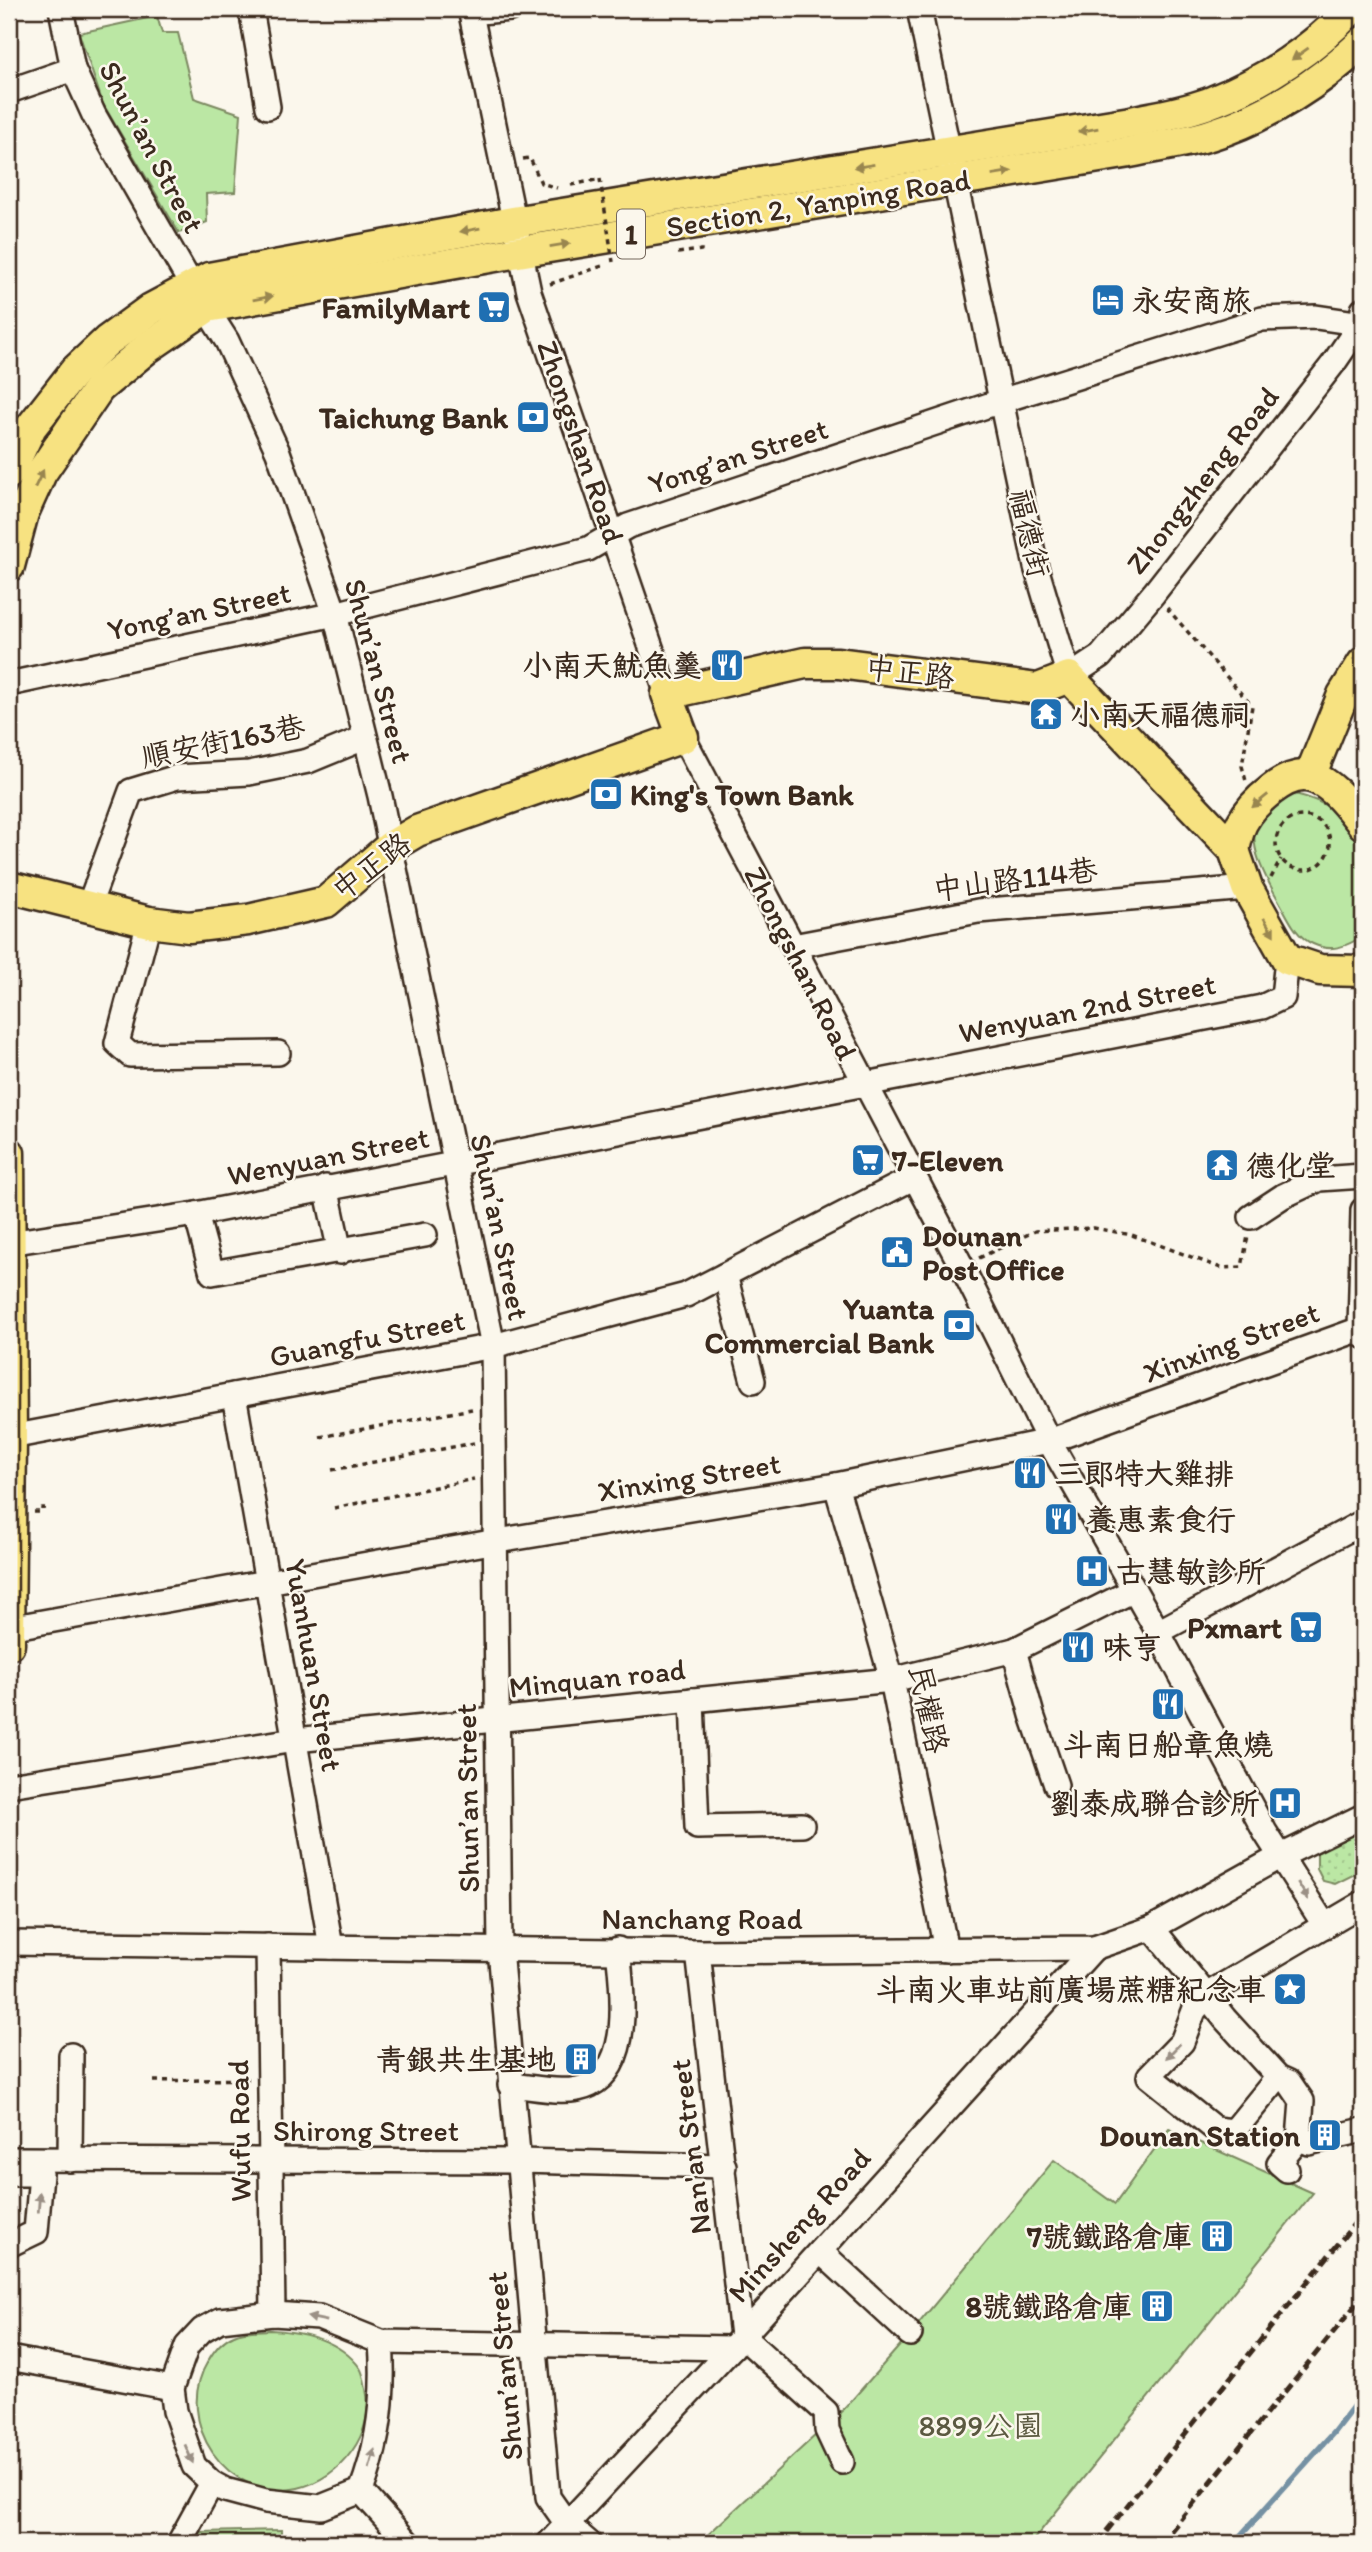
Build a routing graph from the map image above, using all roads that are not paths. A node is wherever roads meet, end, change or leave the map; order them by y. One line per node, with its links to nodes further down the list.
1 (61, 9): 8 (street, Shun’an Street)
2 (251, 9): 10 (street)
3 (510, 9): 6 (street)
4 (919, 9): 11 (street, 福德街)
5 (1351, 9): 11 (main road, Section 2, Yanping Road / 1, one-way to 11)
6 (470, 11): 12 (street, Zhongshan Road)
7 (1363, 43): 11 (main road, Section 2, Yanping Road / 1, one-way to 7)
8 (73, 69): 9 (street); 14 (street, Shun’an Street)
9 (9, 91)
10 (268, 107)
11 (951, 167): 12 (main road, Section 2, Yanping Road / 1, one-way to 12); 13 (main road, Section 2, Yanping Road / 1, one-way to 11); 16 (street, 福德街)
12 (513, 222): 13 (street, Zhongshan Road); 14 (main road, Section 2, Yanping Road / 1, one-way to 14)
13 (519, 252): 14 (main road, Section 2, Yanping Road / 1, one-way to 13); 18 (street, Zhongshan Road)
14 (200, 297): 17 (main road, Section 2, Yanping Road / 1); 19 (main road, Section 2, Yanping Road / 1, one-way to 14); 20 (street, Shun’an Street)
15 (1363, 318): 16 (street, Yong’an Street); 22 (street, Zhongzheng Road)
16 (1000, 401): 18 (street, Yong’an Street); 22 (street, 福德街)
17 (9, 473)
18 (613, 534): 20 (street, Yong’an Street); 24 (street, Zhongshan Road)
19 (9, 566)
20 (335, 614): 23 (street, Yong’an Street); 26 (street, Shun’an Street)
21 (1363, 663): 27 (main road)
22 (1069, 677): 24 (main road, 中正路); 30 (main road, 福德街)
23 (9, 684)
24 (667, 694): 25 (main road, Zhongshan Road)
25 (683, 737): 29 (main road, 中正路); 35 (street, Zhongshan Road)
26 (364, 738): 29 (street, Shun’an Street); 33 (street, 順安街163巷)
27 (1310, 776): 28 (main road); 30 (main road, one-way to 30)
28 (1363, 824)
29 (390, 847): 34 (main road, 中正路); 41 (street, Shun’an Street)
30 (1234, 850): 32 (main road)
31 (9, 887): 33 (main road, 中正路)
32 (1247, 888): 35 (street, 中山路114巷); 36 (main road, one-way to 36)
33 (88, 908): 34 (main road, 中正路)
34 (149, 922): 38 (street)
35 (793, 946): 39 (street, Zhongshan Road)
36 (1287, 959): 37 (main road); 39 (street, Wenyuan 2nd Street)
37 (1363, 971)
38 (278, 1053)
39 (863, 1083): 41 (street, Wenyuan Street); 43 (street, Zhongshan Road)
40 (9, 1153): 49 (main road)
41 (455, 1164): 44 (street, Wenyuan Street); 53 (street, Shun’an Street)
42 (1363, 1176): 47 (street)
43 (913, 1178): 51 (street, Guangfu Street); 57 (street, Zhongshan Road)
44 (326, 1187): 46 (street, Wenyuan Street); 50 (street)
45 (1363, 1210): 52 (street)
46 (196, 1214): 49 (street, Wenyuan Street); 50 (street)
47 (1251, 1217)
48 (425, 1235): 50 (street)
49 (10, 1243): 56 (main road)
50 (340, 1252)
51 (725, 1275): 53 (street, Guangfu Street); 54 (street)
52 (1362, 1331): 57 (street, Xinxing Street)
53 (493, 1346): 55 (street, Guangfu Street); 60 (street, Shun’an Street)
54 (752, 1381)
55 (234, 1395): 56 (street, Guangfu Street); 61 (street, Yuanhuan Street)
56 (10, 1435): 64 (main road)
57 (1049, 1441): 58 (street, Xinxing Street); 62 (street, Zhongshan Road)
58 (836, 1485): 60 (street, Xinxing Street); 66 (street, 民權路)
59 (1363, 1522): 63 (street)
60 (497, 1541): 61 (street, Xinxing Street); 68 (street, Shun’an Street)
61 (268, 1583): 64 (street, Xinxing Street); 69 (street, Yuanhuan Street)
62 (1134, 1590): 63 (street, Zhongshan Road); 65 (street, Minquan road)
63 (1158, 1632): 74 (street, Zhongshan Road)
64 (9, 1633)
65 (1014, 1650): 66 (street, Minquan road); 71 (street)
66 (892, 1680): 67 (street, Minquan road); 84 (street, 民權路)
67 (692, 1700): 68 (street, Minquan road); 73 (street)
68 (497, 1719): 69 (street, Minquan road); 82 (street, Shun’an Street)
69 (295, 1740): 70 (street, Minquan road); 80 (street, Yuanhuan Street)
70 (9, 1785)
71 (1056, 1785)
72 (1363, 1816): 74 (street, Nanchang Road)
73 (802, 1825)
74 (1281, 1856): 76 (street, Zhongshan Road, one-way to 76); 77 (street, Nanchang Road)
75 (1363, 1903): 76 (street)
76 (1325, 1926): 86 (street)
77 (1152, 1928): 81 (street, Nanchang Road); 86 (street)
78 (9, 1943): 79 (street, Nanchang Road)
79 (268, 1946): 80 (street, Nanchang Road); 95 (street, Wufu Road)
80 (331, 1947): 82 (street, Nanchang Road)
81 (1094, 1948): 84 (street, Nanchang Road); 100 (street, Minsheng Road)
82 (500, 1949): 83 (street, Nanchang Road); 89 (street, Shun’an Street)
83 (618, 1949): 85 (street, Nanchang Road); 89 (street)
84 (946, 1950): 85 (street, Nanchang Road)
85 (698, 1951): 96 (street, Nan'an Street)
86 (1208, 1994): 88 (street); 88 (street, one-way to 88)
87 (71, 2055): 93 (street)
88 (1278, 2077): 97 (street)
89 (510, 2085): 94 (street, Shun’an Street)
90 (1363, 2130): 91 (street)
91 (1309, 2143)
92 (9, 2159): 93 (street, Shirong Street)
93 (69, 2160): 95 (street, Shirong Street)
94 (518, 2161): 95 (street, Shirong Street); 96 (street, Shirong Street); 105 (street, Shun’an Street)
95 (271, 2162): 101 (street, Wufu Road)
96 (724, 2166): 104 (street, Nan'an Street)
97 (1287, 2170)
98 (9, 2174): 99 (street, one-way to 98)
99 (9, 2245)
100 (820, 2251): 102 (street); 104 (street, Minsheng Road)
101 (273, 2314): 103 (street, one-way to 101); 107 (street)
102 (910, 2334)
103 (381, 2342): 105 (street); 110 (street, one-way to 103)
104 (737, 2342): 105 (street); 108 (street); 111 (street, Minsheng Road)
105 (533, 2343): 111 (street, Shun’an Street)
106 (9, 2358): 107 (street)
107 (172, 2389): 109 (street, one-way to 109)
108 (842, 2462)
109 (212, 2483): 110 (street); 112 (street)
110 (361, 2491): 113 (street)
111 (567, 2524): 114 (street, Minsheng Road); 115 (street, Shun’an Street)
112 (179, 2543)
113 (408, 2543)
114 (550, 2543)
115 (589, 2543)

